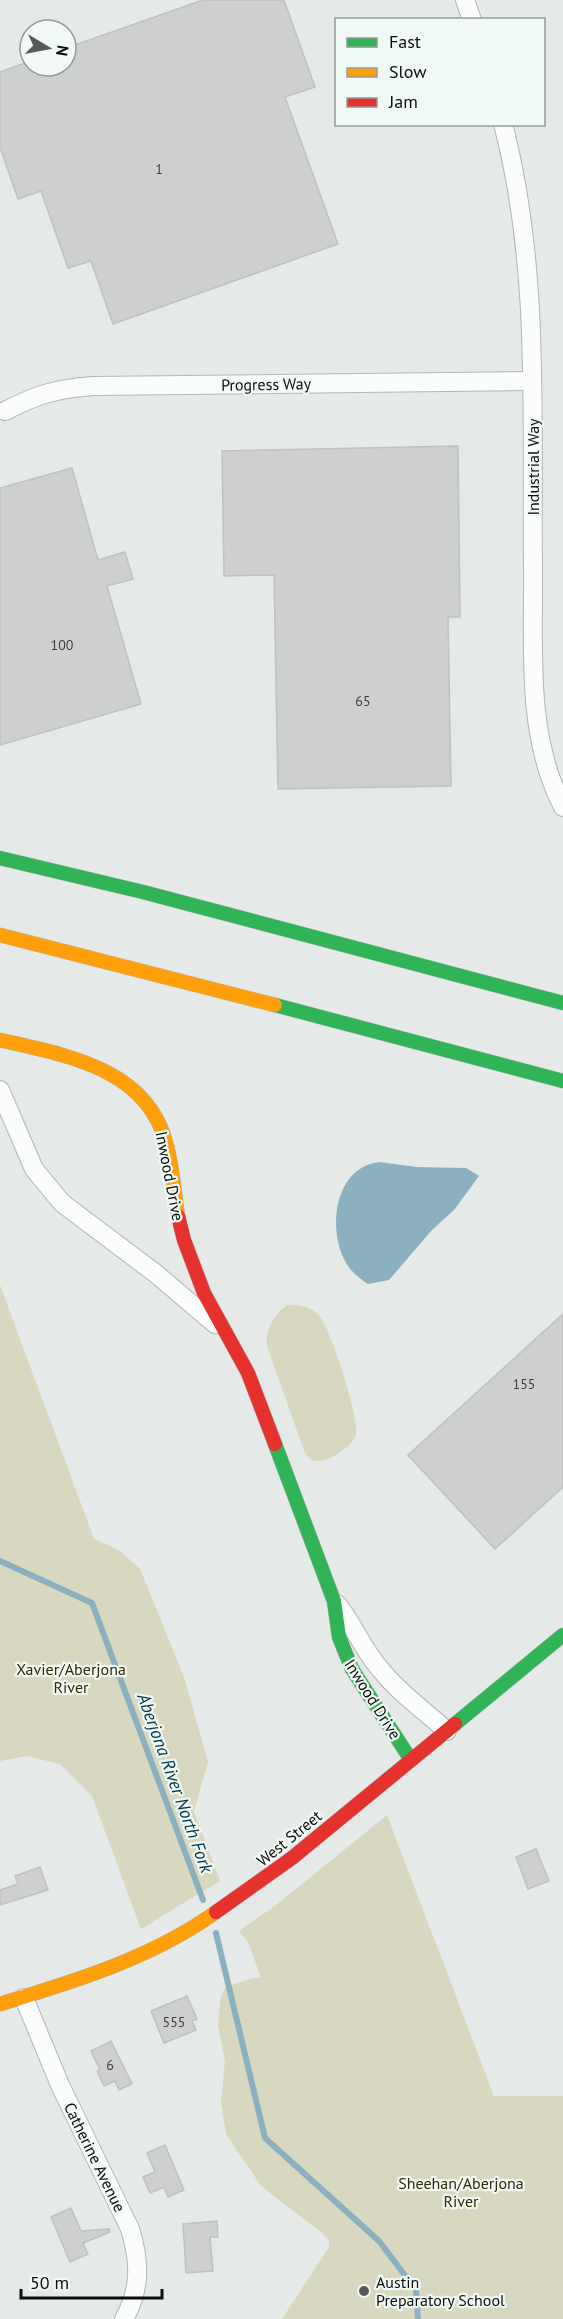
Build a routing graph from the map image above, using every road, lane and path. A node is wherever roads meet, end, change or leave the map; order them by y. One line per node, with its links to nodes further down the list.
1 (465, 0): 2 (street)
2 (471, 18)
3 (502, 126): 4 (street, Industrial Way)
4 (532, 381): 5 (street, Progress Way); 6 (street, Industrial Way)
5 (5, 411)
6 (563, 807)
7 (0, 858): 9 (main road)
8 (0, 935): 11 (main road)
9 (563, 1003)
10 (0, 1040): 13 (main road, Inwood Drive)
11 (563, 1082)
12 (0, 1090): 13 (street, Inwood Drive)
13 (226, 1334): 14 (main road, Inwood Drive)
14 (334, 1601): 16 (street, Inwood Drive); 17 (main road, Inwood Drive)
15 (563, 1635): 16 (main road, West Street)
16 (447, 1731): 17 (main road, West Street)
17 (411, 1760): 18 (main road, West Street)
18 (24, 1998): 19 (main road, West Street); 20 (street, Catherine Avenue)
19 (0, 2004)
20 (124, 2319)

